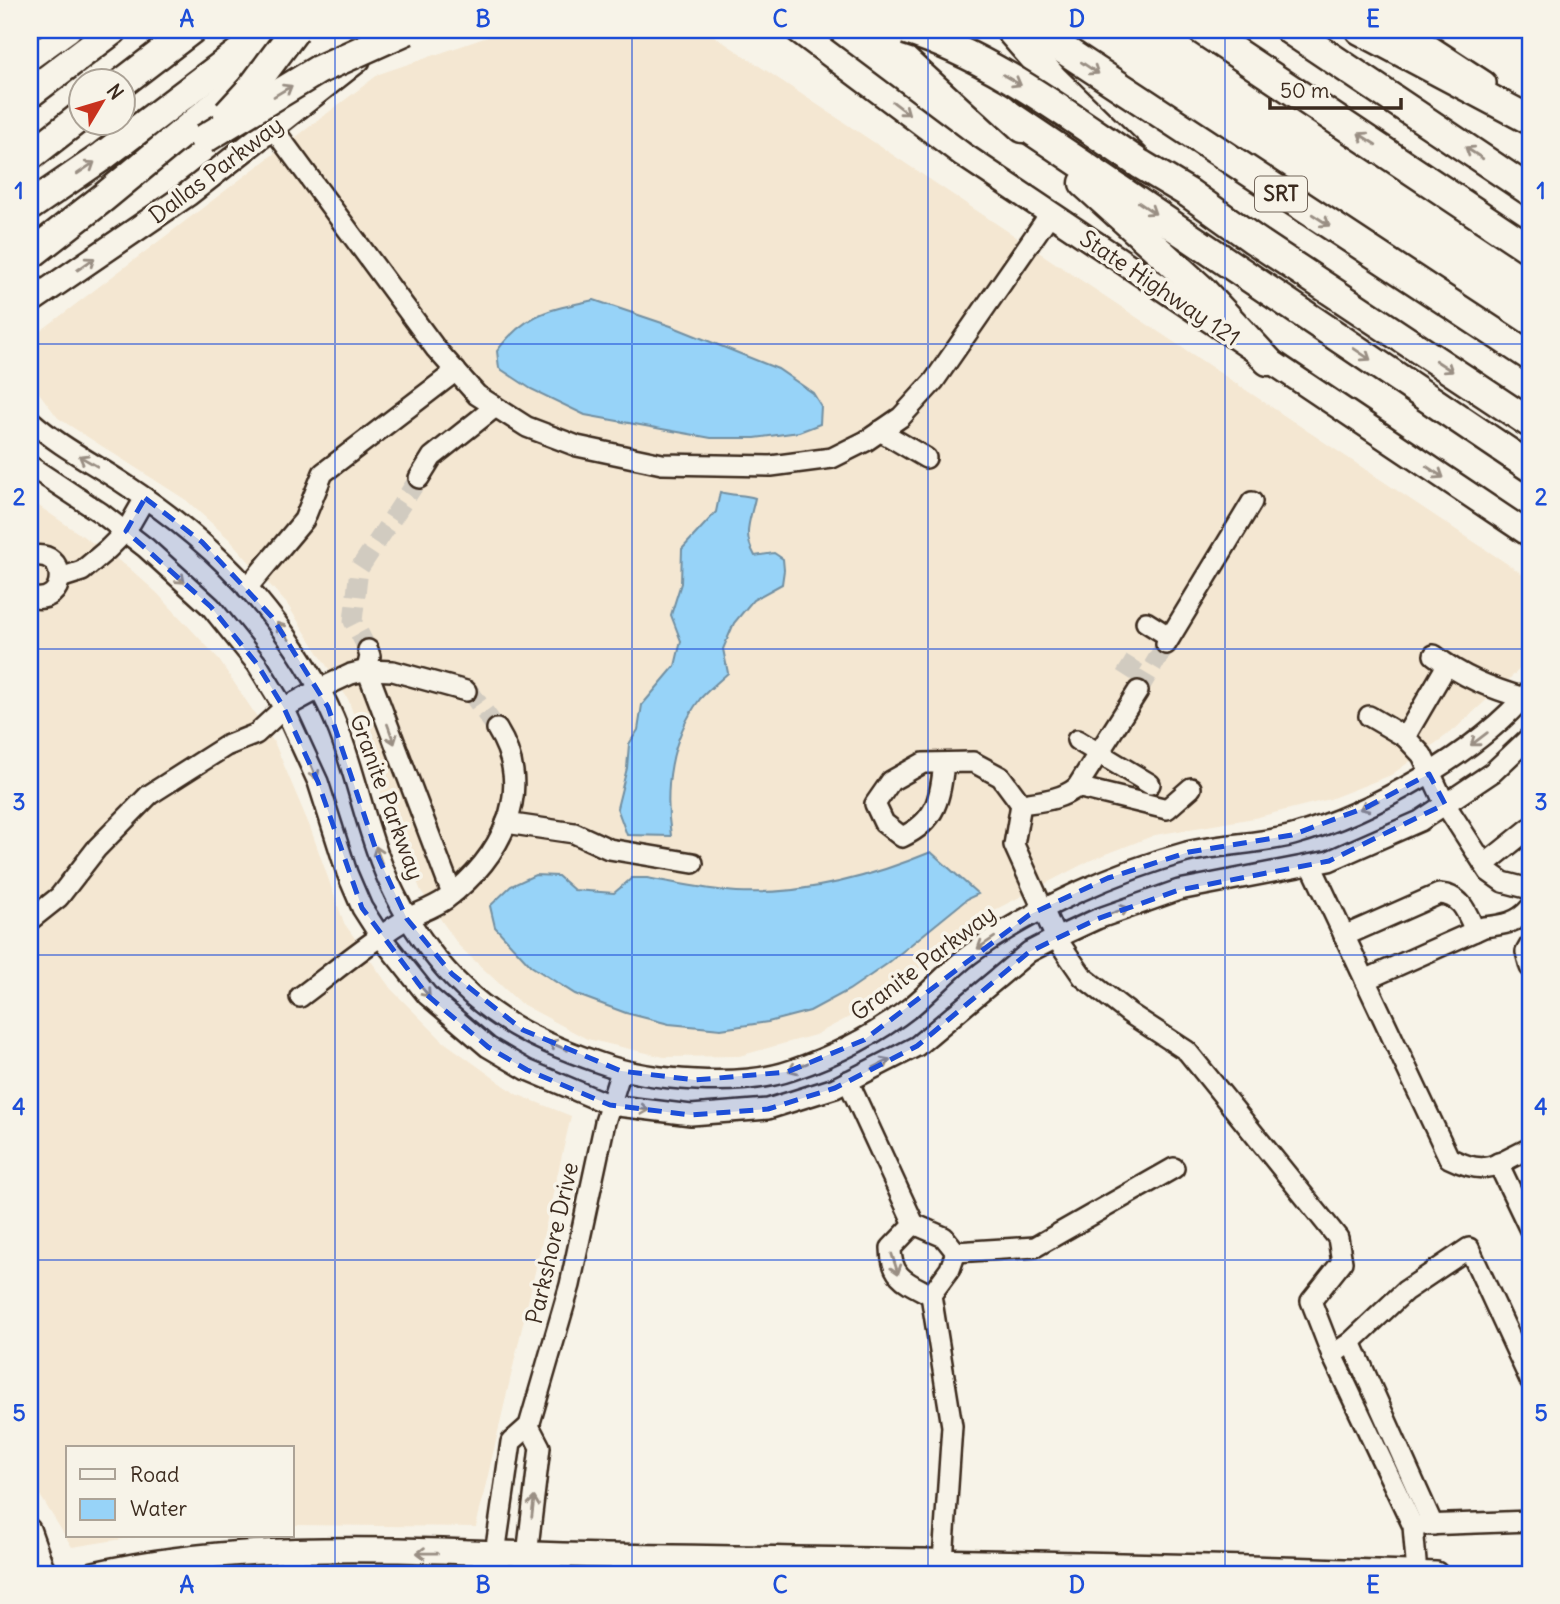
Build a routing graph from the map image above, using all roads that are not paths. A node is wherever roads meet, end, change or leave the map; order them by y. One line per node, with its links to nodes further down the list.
1 (69, 30): 19 (main road)
2 (113, 30): 22 (highway)
3 (191, 30): 20 (highway)
4 (269, 30): 32 (highway, one-way to 4)
5 (295, 30): 28 (highway, bridge)
6 (303, 30): 35 (highway)
7 (396, 30): 26 (main road, Dallas Parkway)
8 (407, 30): 28 (highway, one-way to 8, bridge)
9 (797, 30): 33 (main road, State Highway 121, one-way to 33)
10 (906, 30): 30 (highway, one-way to 30, bridge)
11 (916, 30): 24 (highway)
12 (1010, 30): 30 (highway, bridge)
13 (1034, 30): 38 (highway, SRT, one-way to 38)
14 (1202, 30): 34 (highway, one-way to 14)
15 (1290, 30): 21 (highway)
16 (1311, 30): 21 (highway)
17 (1360, 30): 25 (highway)
18 (1403, 30): 23 (main road)
19 (30, 58)
20 (136, 72)
21 (1358, 77): 31 (highway, one-way to 21)
22 (30, 93)
23 (1530, 114)
24 (1009, 115): 39 (highway); 47 (highway, one-way to 47)
25 (1530, 120)
26 (272, 127): 37 (main road, Dallas Parkway, one-way to 26); 40 (street)
27 (66, 128): 29 (highway)
28 (204, 139): 36 (highway)
29 (30, 156)
30 (1140, 164): 43 (highway, one-way to 43)
31 (1530, 191)
32 (30, 206)
33 (1050, 214): 39 (main road, State Highway 121); 44 (street)
34 (1530, 249)
35 (30, 254)
36 (30, 274)
37 (30, 302)
38 (1530, 356)
39 (1268, 360): 52 (main road, State Highway 121, one-way to 52)
40 (456, 371): 41 (street); 55 (street)
41 (495, 407): 44 (street); 48 (street)
42 (30, 420): 49 (street, Granite Parkway, one-way to 42)
43 (1530, 423)
44 (880, 431): 45 (street)
45 (926, 458)
46 (30, 466): 51 (street)
47 (1530, 467)
48 (419, 478)
49 (145, 498): 51 (street); 55 (street, Granite Parkway)
50 (1252, 502): 57 (street)
51 (126, 531): 54 (street); 63 (street, one-way to 63)
52 (1530, 535)
53 (30, 556): 54 (street)
54 (60, 578): 56 (street)
55 (247, 588): 59 (street, Granite Parkway, one-way to 55)
56 (30, 597)
57 (1146, 622)
58 (367, 660): 59 (street); 60 (street); 83 (street, one-way to 83)
59 (319, 689): 63 (street); 85 (street, Granite Parkway, one-way to 59)
60 (466, 691)
61 (1138, 691): 69 (street)
62 (1527, 694): 66 (street); 71 (street, Granite Parkway, one-way to 71)
63 (285, 708): 86 (street); 89 (street, one-way to 89)
64 (1369, 716): 66 (street)
65 (497, 729): 77 (street)
66 (1405, 737): 71 (street)
67 (1530, 737): 76 (street)
68 (1077, 740): 69 (street)
69 (1100, 754): 72 (street); 73 (street)
70 (944, 763): 75 (street)
71 (1429, 774): 76 (street); 84 (street, Granite Parkway, one-way to 84)
72 (1150, 784)
73 (1077, 787): 74 (street); 75 (street)
74 (1191, 788)
75 (1021, 804): 84 (street)
76 (1445, 804): 80 (street); 81 (street)
77 (506, 823): 79 (street); 83 (street)
78 (1530, 828): 81 (street)
79 (693, 863)
80 (1311, 865): 90 (street); 91 (street, one-way to 80)
81 (1484, 866): 82 (street)
82 (1530, 889)
83 (452, 894): 85 (street)
84 (1044, 908): 91 (street); 96 (street, Granite Parkway, one-way to 96)
85 (407, 919): 89 (street); 96 (street, Granite Parkway, one-way to 85)
86 (30, 920)
87 (1528, 920): 88 (street)
88 (1475, 931): 90 (street); 94 (street)
89 (380, 936): 95 (street); 98 (street, one-way to 98)
90 (1344, 936): 94 (street)
91 (1056, 938): 97 (street, one-way to 91); 107 (street)
92 (1530, 945): 93 (street)
93 (1530, 967)
94 (1365, 980): 100 (street)
95 (300, 998)
96 (621, 1071): 98 (street, Parkshore Drive)
97 (848, 1081): 98 (street, one-way to 97); 103 (street)
98 (610, 1105): 109 (street, Parkshore Drive)
99 (1530, 1148): 100 (street)
100 (1498, 1163): 102 (street)
101 (1174, 1168): 104 (street)
102 (1527, 1217)
103 (914, 1224): 104 (street); 105 (street, one-way to 105)
104 (956, 1252): 105 (street)
105 (930, 1296): 115 (street)
106 (1351, 1342): 107 (street); 108 (street); 111 (street)
107 (1332, 1355): 111 (street)
108 (1530, 1380)
109 (529, 1426): 113 (street, Parkshore Drive); 114 (street, one-way to 109)
110 (1530, 1521): 111 (street)
111 (1423, 1525): 118 (street)
112 (30, 1529): 116 (street)
113 (498, 1564): 114 (main road); 117 (main road, one-way to 117)
114 (524, 1564): 115 (main road)
115 (943, 1568): 118 (main road)
116 (46, 1574)
117 (94, 1574)
118 (1417, 1574): 119 (main road)
119 (1436, 1574)

